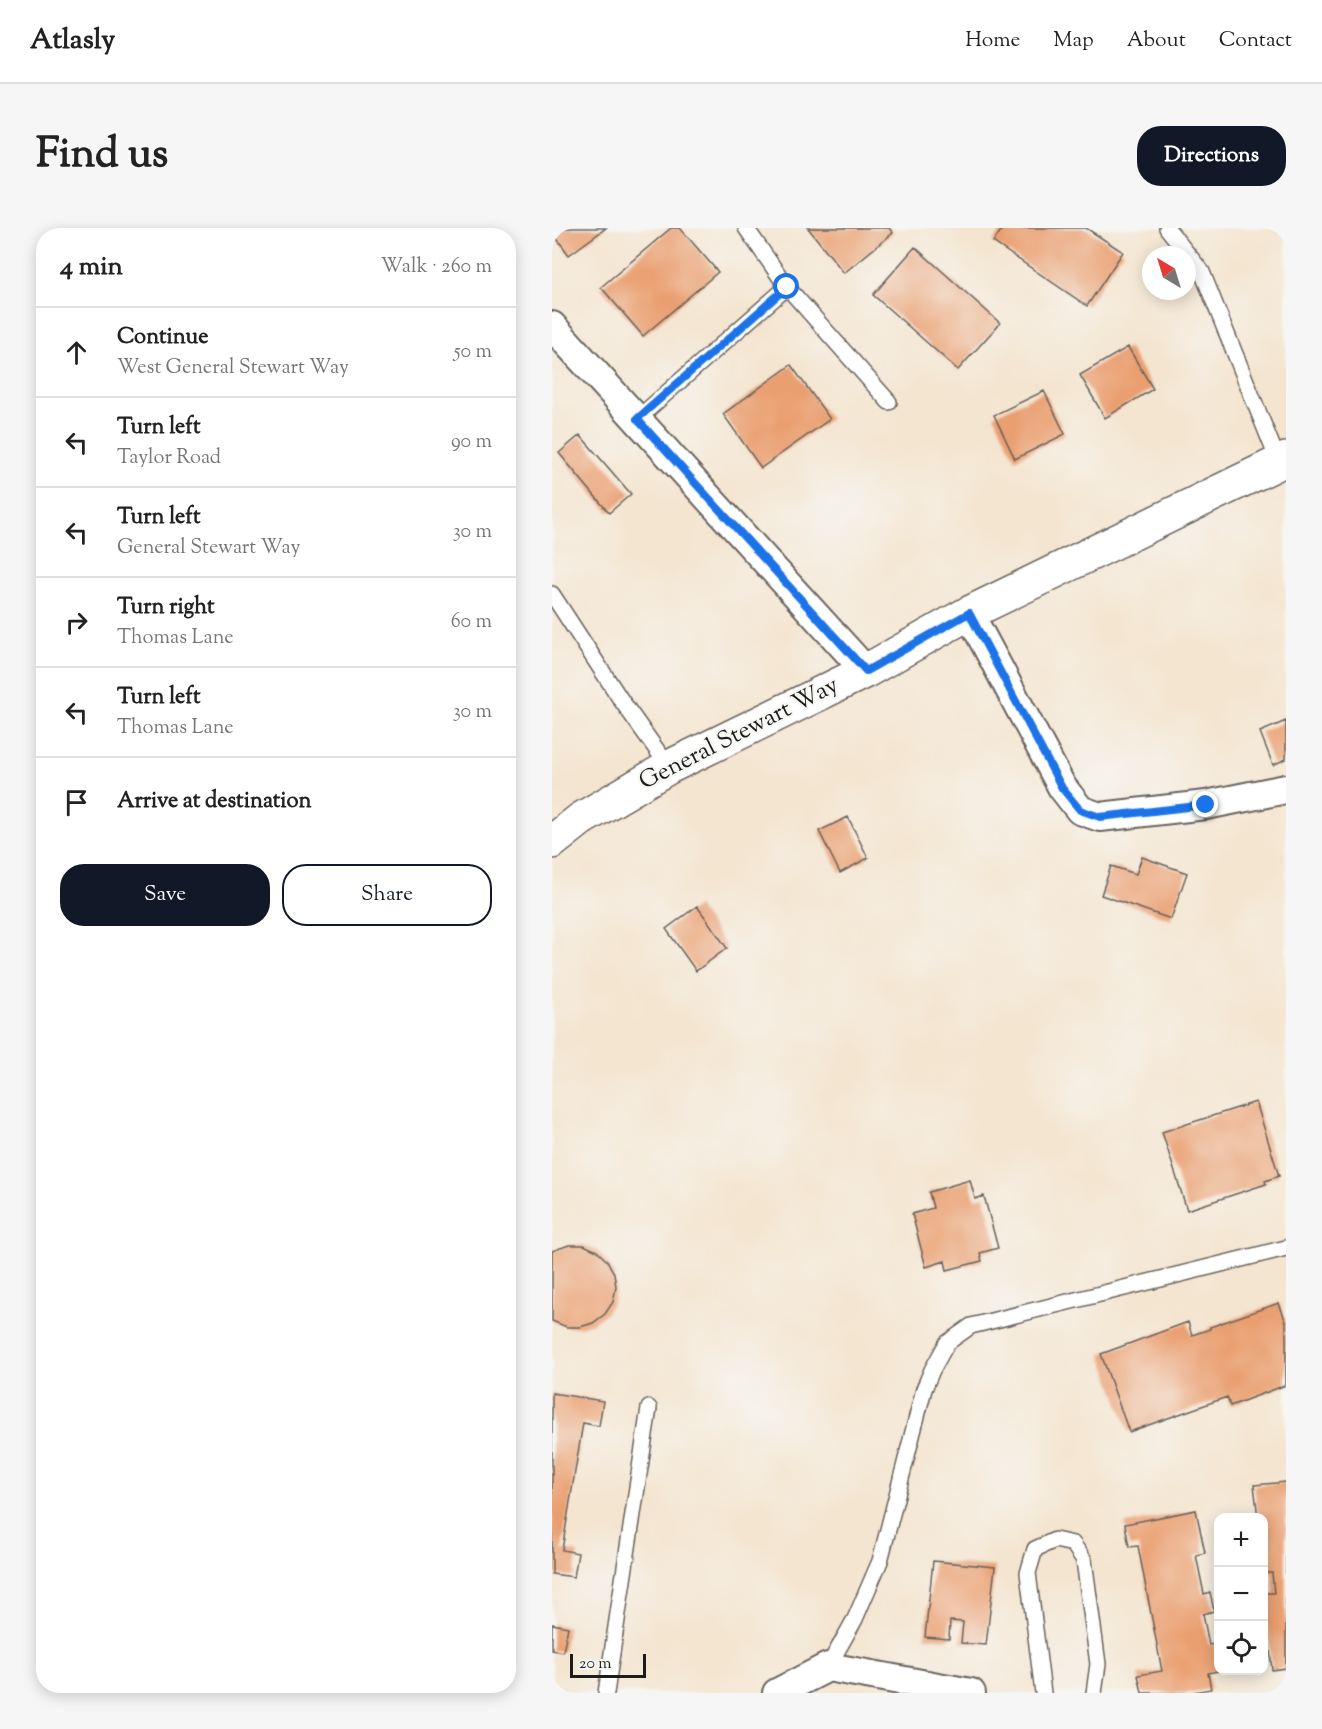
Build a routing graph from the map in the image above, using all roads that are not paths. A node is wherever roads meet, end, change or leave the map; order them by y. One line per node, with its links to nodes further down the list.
1 (746, 228): 3 (lane)
2 (1167, 228): 7 (lane)
3 (787, 287): 5 (lane); 6 (lane)
4 (552, 326): 6 (street)
5 (889, 402)
6 (637, 419): 10 (street)
7 (1282, 461): 9 (main road, General Stewart Way)
8 (552, 594): 11 (lane)
9 (969, 613): 10 (main road, General Stewart Way); 12 (street)
10 (866, 671): 11 (main road, General Stewart Way)
11 (669, 767): 13 (main road, General Stewart Way)
12 (1286, 789)
13 (552, 842)
14 (1286, 1248): 16 (lane)
15 (649, 1408): 17 (lane)
16 (828, 1667): 18 (street); 19 (street)
17 (606, 1693)
18 (777, 1693)
19 (971, 1693)
20 (1042, 1693): 21 (lane)
21 (1094, 1693)

